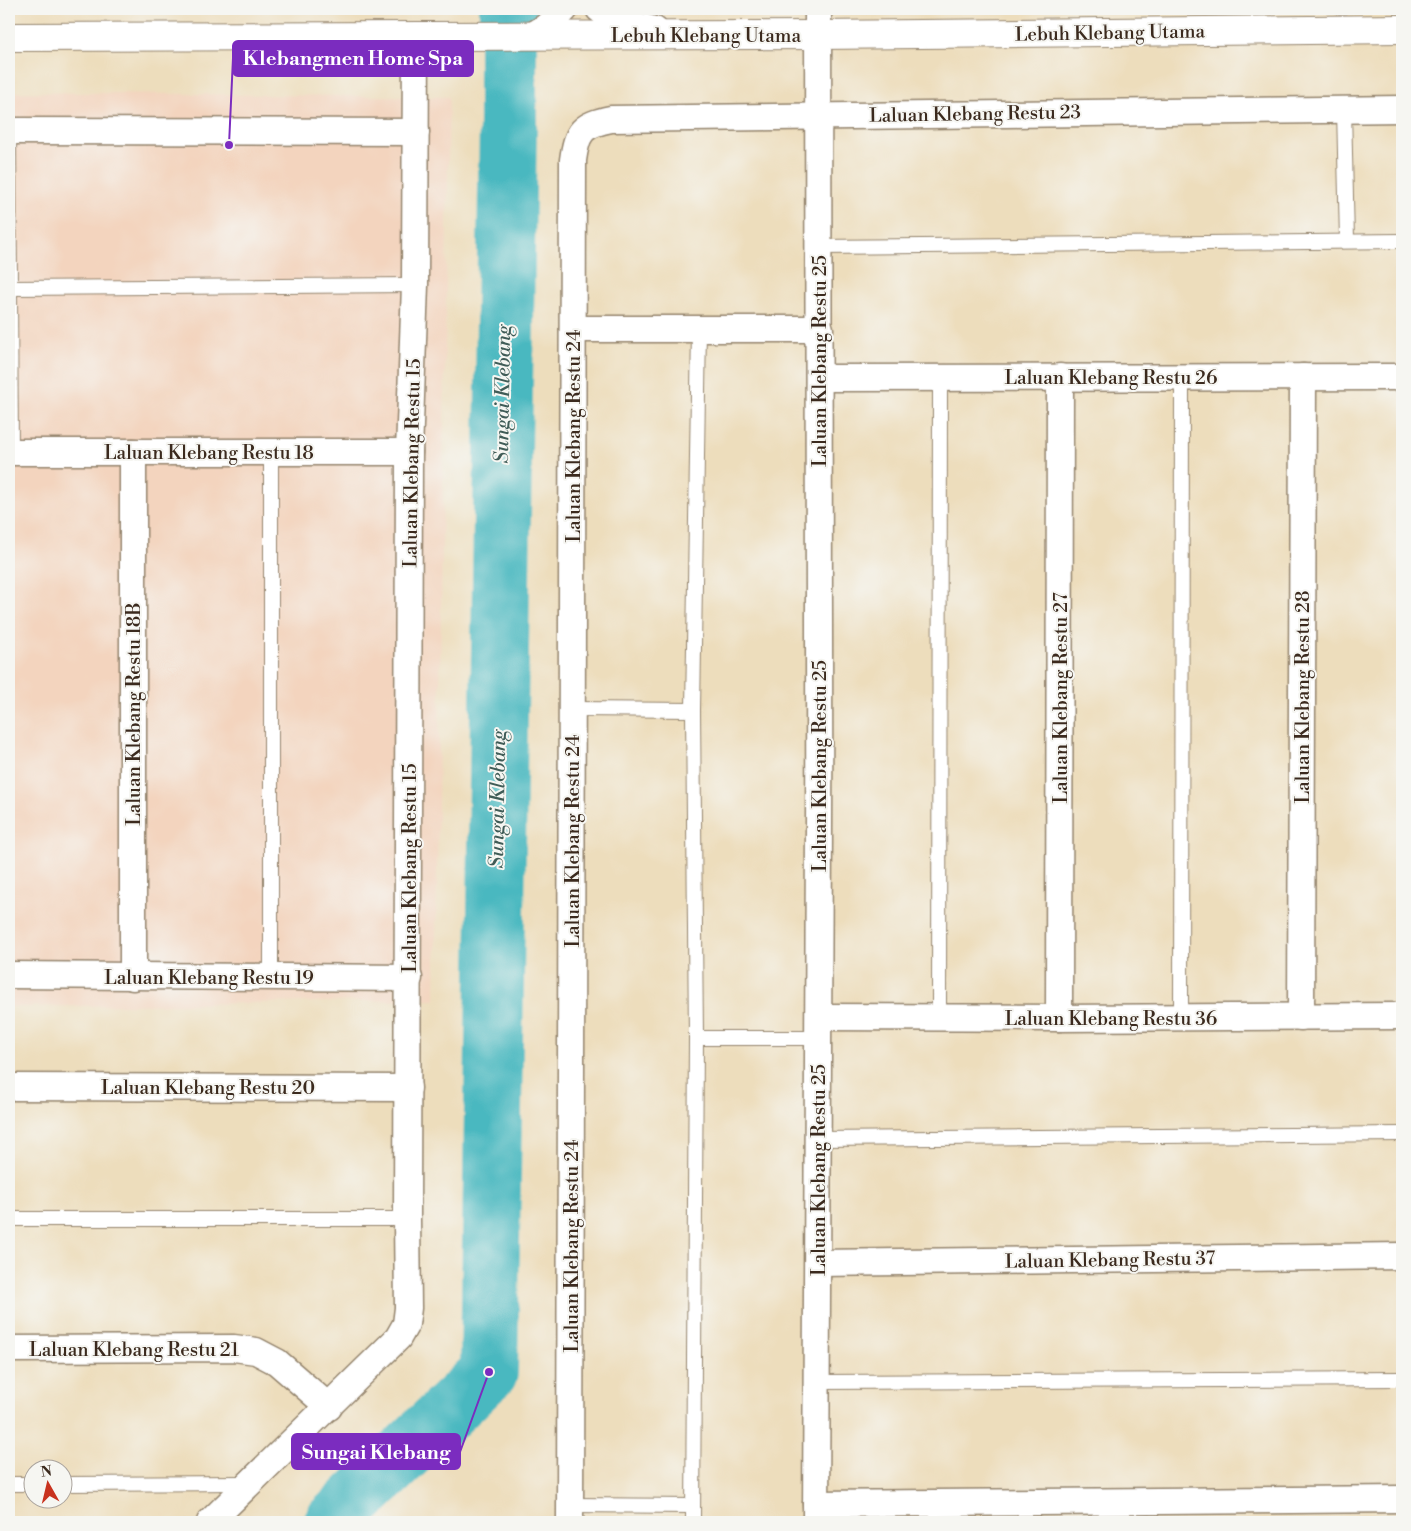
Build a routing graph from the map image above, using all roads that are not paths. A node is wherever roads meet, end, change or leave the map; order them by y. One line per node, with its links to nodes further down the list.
1 (565, 9): 5 (street)
2 (600, 9): 6 (street)
3 (818, 22): 4 (street, Lebuh Klebang Utama); 6 (street, Lebuh Klebang Utama); 11 (street, Laluan Klebang Restu 25)
4 (1402, 30)
5 (529, 35): 6 (street, Lebuh Klebang Utama); 7 (street, Lebuh Klebang Utama)
6 (677, 35)
7 (416, 36): 8 (street, Lebuh Klebang Utama); 13 (street, Laluan Klebang Restu 15)
8 (9, 37)
9 (1402, 109): 10 (street, Laluan Klebang Restu 23)
10 (1344, 110): 11 (street, Laluan Klebang Restu 23); 15 (lane)
11 (818, 115): 14 (street, Laluan Klebang Restu 23); 17 (street, Laluan Klebang Restu 25)
12 (9, 131): 13 (street); 19 (lane)
13 (416, 132): 18 (street, Laluan Klebang Restu 15)
14 (574, 160): 22 (street, Laluan Klebang Restu 24)
15 (1347, 241): 16 (lane); 17 (lane)
16 (1402, 241)
17 (819, 247): 21 (street, Laluan Klebang Restu 25)
18 (415, 285): 19 (lane); 32 (street, Laluan Klebang Restu 15)
19 (10, 288): 29 (lane)
20 (699, 329): 21 (street); 22 (street); 34 (lane)
21 (820, 329): 26 (street, Laluan Klebang Restu 25)
22 (573, 330): 33 (street, Laluan Klebang Restu 24)
23 (1060, 377): 24 (street, Laluan Klebang Restu 26); 27 (street, Laluan Klebang Restu 26); 42 (street, Laluan Klebang Restu 27)
24 (1182, 377): 28 (street, Laluan Klebang Restu 26); 43 (lane)
25 (1402, 377): 28 (street, Laluan Klebang Restu 26)
26 (820, 378): 27 (street, Laluan Klebang Restu 26); 44 (street, Laluan Klebang Restu 25)
27 (940, 378): 41 (lane)
28 (1303, 378): 40 (street, Laluan Klebang Restu 28)
29 (10, 452): 30 (street, Laluan Klebang Restu 18)
30 (133, 452): 31 (street, Laluan Klebang Restu 18); 36 (street, Laluan Klebang Restu 18B)
31 (271, 452): 32 (street, Laluan Klebang Restu 18); 37 (lane)
32 (409, 452): 38 (street, Laluan Klebang Restu 15)
33 (573, 709): 34 (lane); 64 (street, Laluan Klebang Restu 24)
34 (694, 710): 45 (lane)
35 (9, 975): 36 (street, Laluan Klebang Restu 19)
36 (133, 977): 37 (street, Laluan Klebang Restu 19)
37 (271, 977): 38 (street, Laluan Klebang Restu 19)
38 (408, 978): 47 (street, Laluan Klebang Restu 15)
39 (1402, 1016): 40 (street, Laluan Klebang Restu 36)
40 (1301, 1017): 43 (street, Laluan Klebang Restu 36)
41 (939, 1018): 42 (street, Laluan Klebang Restu 36); 44 (street, Laluan Klebang Restu 36)
42 (1059, 1018): 43 (street, Laluan Klebang Restu 36)
43 (1181, 1018)
44 (819, 1028): 45 (lane); 49 (street, Laluan Klebang Restu 25)
45 (696, 1038): 63 (lane)
46 (9, 1087): 47 (street, Laluan Klebang Restu 20)
47 (408, 1088): 51 (street, Laluan Klebang Restu 15)
48 (1402, 1134): 49 (lane)
49 (819, 1139): 53 (street, Laluan Klebang Restu 25)
50 (9, 1219): 51 (lane)
51 (407, 1219): 57 (street, Laluan Klebang Restu 15)
52 (1402, 1256): 53 (street, Laluan Klebang Restu 37)
53 (818, 1262): 56 (street, Laluan Klebang Restu 25)
54 (9, 1349): 57 (street, Laluan Klebang Restu 21)
55 (1402, 1379): 56 (lane)
56 (817, 1382): 65 (street, Laluan Klebang Restu 25)
57 (329, 1407): 58 (street, Laluan Klebang Restu 15)
58 (250, 1483): 61 (lane); 66 (street, Laluan Klebang Restu 15)
59 (9, 1484): 60 (lane)
60 (22, 1484)
61 (72, 1484)
62 (1402, 1499): 65 (street)
63 (693, 1506): 64 (lane); 67 (lane)
64 (570, 1513)
65 (816, 1513)
66 (210, 1522)
67 (693, 1522)

